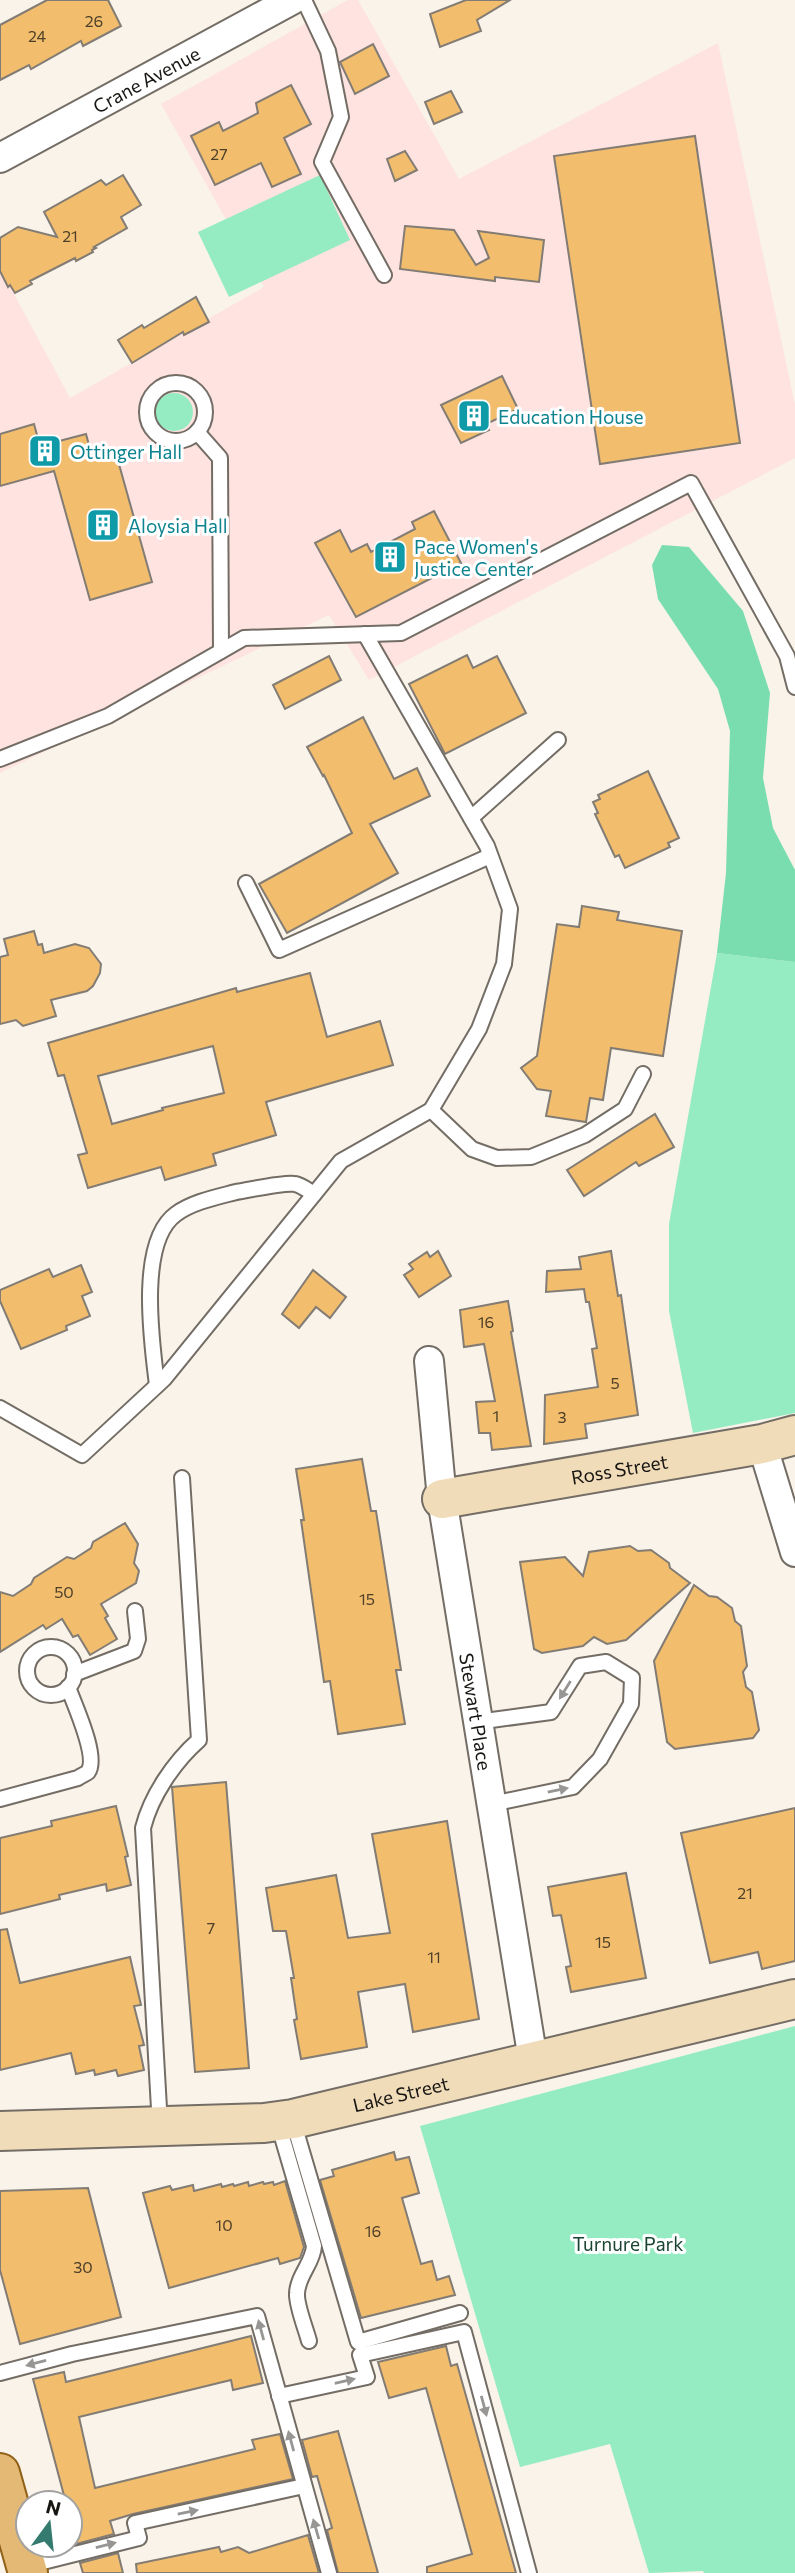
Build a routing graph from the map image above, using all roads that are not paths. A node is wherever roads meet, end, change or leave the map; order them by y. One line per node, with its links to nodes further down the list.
1 (292, 0): 3 (street, Crane Avenue)
2 (304, 0): 4 (lane)
3 (0, 158)
4 (384, 275)
5 (197, 432): 5 (lane); 7 (lane)
6 (365, 634): 7 (lane); 8 (lane); 11 (lane)
7 (221, 651): 10 (lane)
8 (795, 687)
9 (558, 740): 11 (lane)
10 (0, 759)
11 (471, 818): 12 (lane)
12 (490, 856): 13 (lane); 15 (lane)
13 (246, 884)
14 (643, 1074): 15 (lane)
15 (431, 1110): 16 (lane)
16 (314, 1194): 18 (lane); 18 (lane)
17 (429, 1361): 22 (street, Stewart Place)
18 (157, 1385): 19 (lane)
19 (0, 1408)
20 (778, 1439): 22 (main road, Ross Street); 23 (street)
21 (182, 1478): 31 (lane)
22 (442, 1499): 25 (street, Stewart Place)
23 (795, 1552)
24 (135, 1611): 26 (lane)
25 (478, 1722): 27 (street, Stewart Place); 27 (lane, one-way to 25)
26 (0, 1799)
27 (492, 1804): 29 (street, Stewart Place)
28 (795, 1999): 29 (main road, Lake Street)
29 (533, 2060): 30 (main road, Lake Street)
30 (286, 2120): 31 (main road, Lake Street); 33 (lane); 34 (lane)
31 (160, 2127): 32 (main road, Lake Street)
32 (0, 2132)
33 (460, 2313)
34 (309, 2341)
35 (0, 2373): 36 (lane, one-way to 35)
36 (279, 2396): 38 (lane, one-way to 36); 41 (lane, one-way to 41)
37 (0, 2473): 39 (main road)
38 (303, 2486): 39 (lane, one-way to 38); 40 (lane, one-way to 38)
39 (18, 2561)
40 (329, 2573)
41 (529, 2573)

